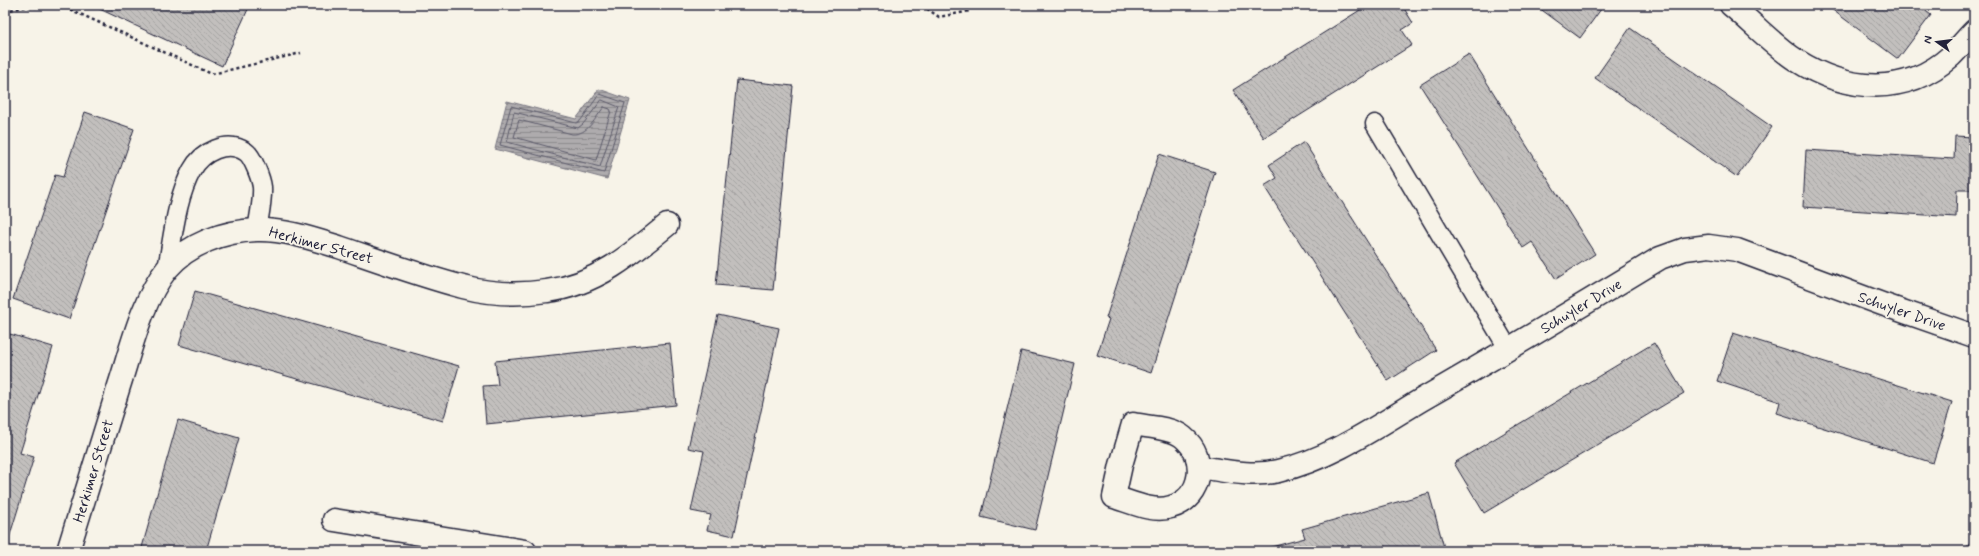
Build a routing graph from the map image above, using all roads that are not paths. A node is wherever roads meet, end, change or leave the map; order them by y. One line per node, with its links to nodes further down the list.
1 (1731, 5): 2 (street)
2 (1974, 31)
3 (1375, 124): 8 (lane)
4 (667, 225): 5 (street, Herkimer Street)
5 (257, 230): 6 (street, Herkimer Street); 6 (lane)
6 (167, 269): 11 (street, Herkimer Street)
7 (1974, 336): 8 (street, Schuyler Drive)
8 (1509, 350): 9 (street, Schuyler Drive)
9 (1200, 467)
10 (334, 520): 12 (street)
11 (68, 551)
12 (525, 551)

